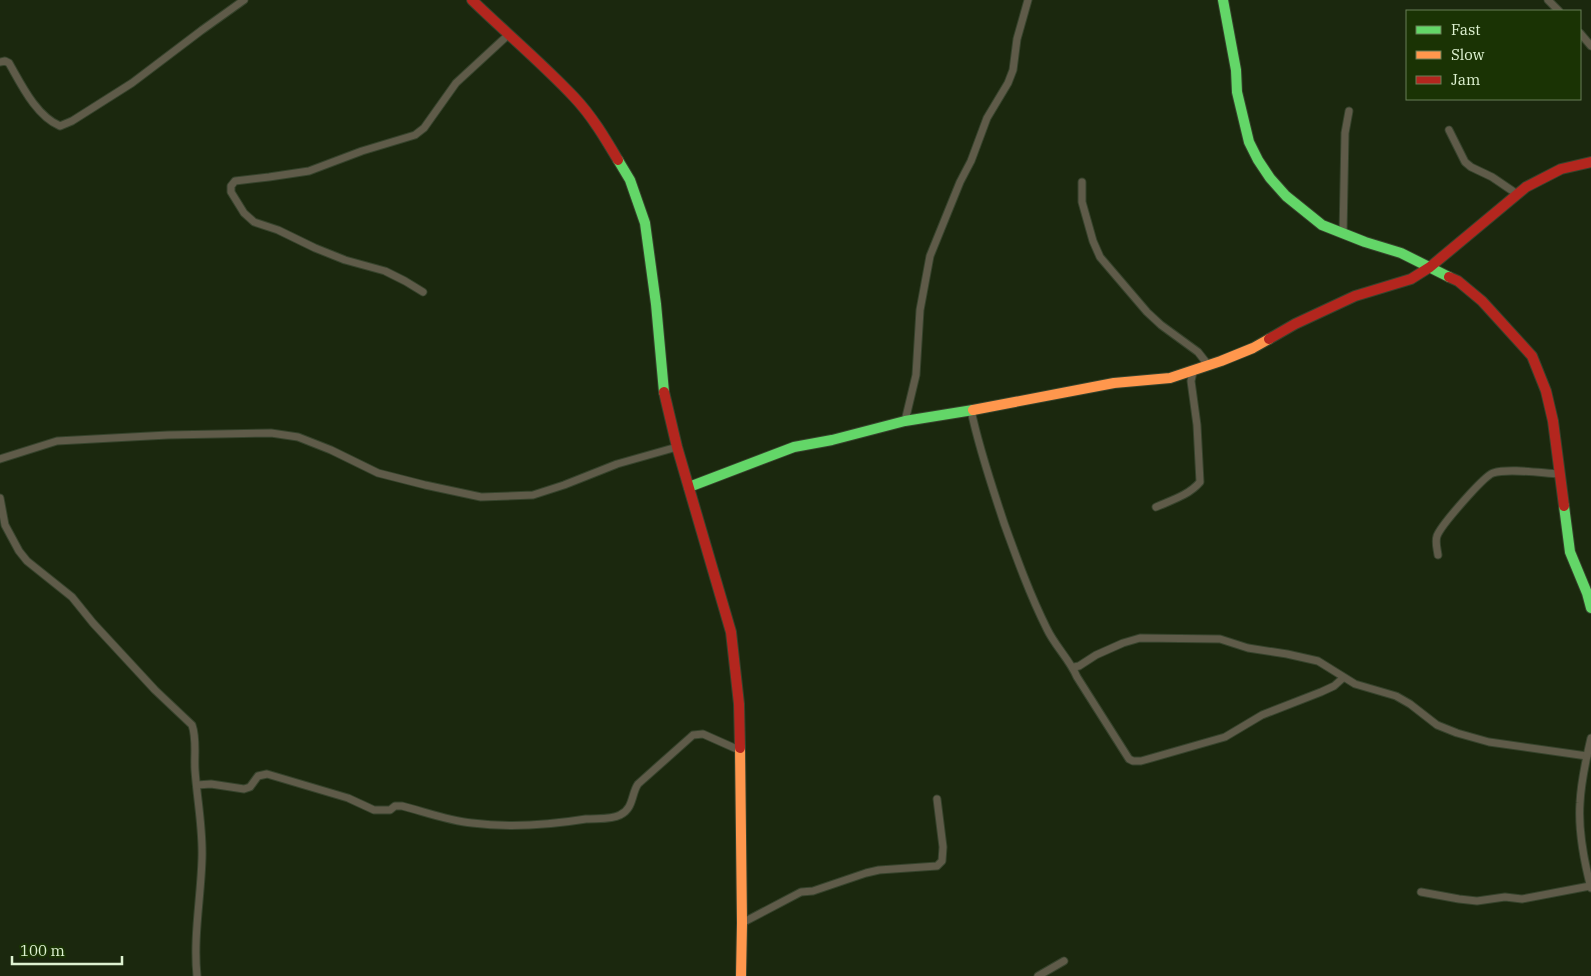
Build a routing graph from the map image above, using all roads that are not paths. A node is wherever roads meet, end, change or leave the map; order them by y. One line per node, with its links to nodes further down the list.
1 (244, 0): 10 (street)
2 (1028, 0): 22 (street)
3 (1223, 0): 16 (street)
4 (1548, 0): 6 (street)
5 (474, 1): 8 (street)
6 (1559, 10)
7 (1581, 34): 9 (street)
8 (508, 35): 18 (street); 23 (street)
9 (1591, 46)
10 (0, 62)
11 (1349, 111): 16 (street)
12 (1449, 130): 15 (street)
13 (1591, 162): 15 (street)
14 (1082, 182): 19 (street)
15 (1517, 194): 17 (street)
16 (1343, 234): 17 (street)
17 (1430, 267): 19 (street); 25 (street)
18 (423, 292)
19 (1209, 366): 20 (street)
20 (1193, 372): 21 (street); 28 (street)
21 (971, 410): 22 (street); 31 (street)
22 (905, 421): 26 (street)
23 (677, 447): 24 (street); 26 (street)
24 (0, 459)
25 (1558, 474): 29 (street); 30 (street)
26 (688, 487): 34 (street)
27 (0, 498): 36 (street)
28 (1156, 507)
29 (1438, 555)
30 (1591, 608)
31 (1074, 667): 32 (street); 32 (street)
32 (1343, 678): 35 (street)
33 (1591, 738): 35 (street)
34 (739, 750): 36 (street); 40 (street)
35 (1586, 756): 38 (street)
36 (196, 785): 42 (street)
37 (937, 799): 40 (street)
38 (1591, 887): 39 (street)
39 (1421, 892)
40 (742, 923): 43 (street)
41 (1064, 960): 44 (street)
42 (197, 976)
43 (740, 976)
44 (1038, 976)

